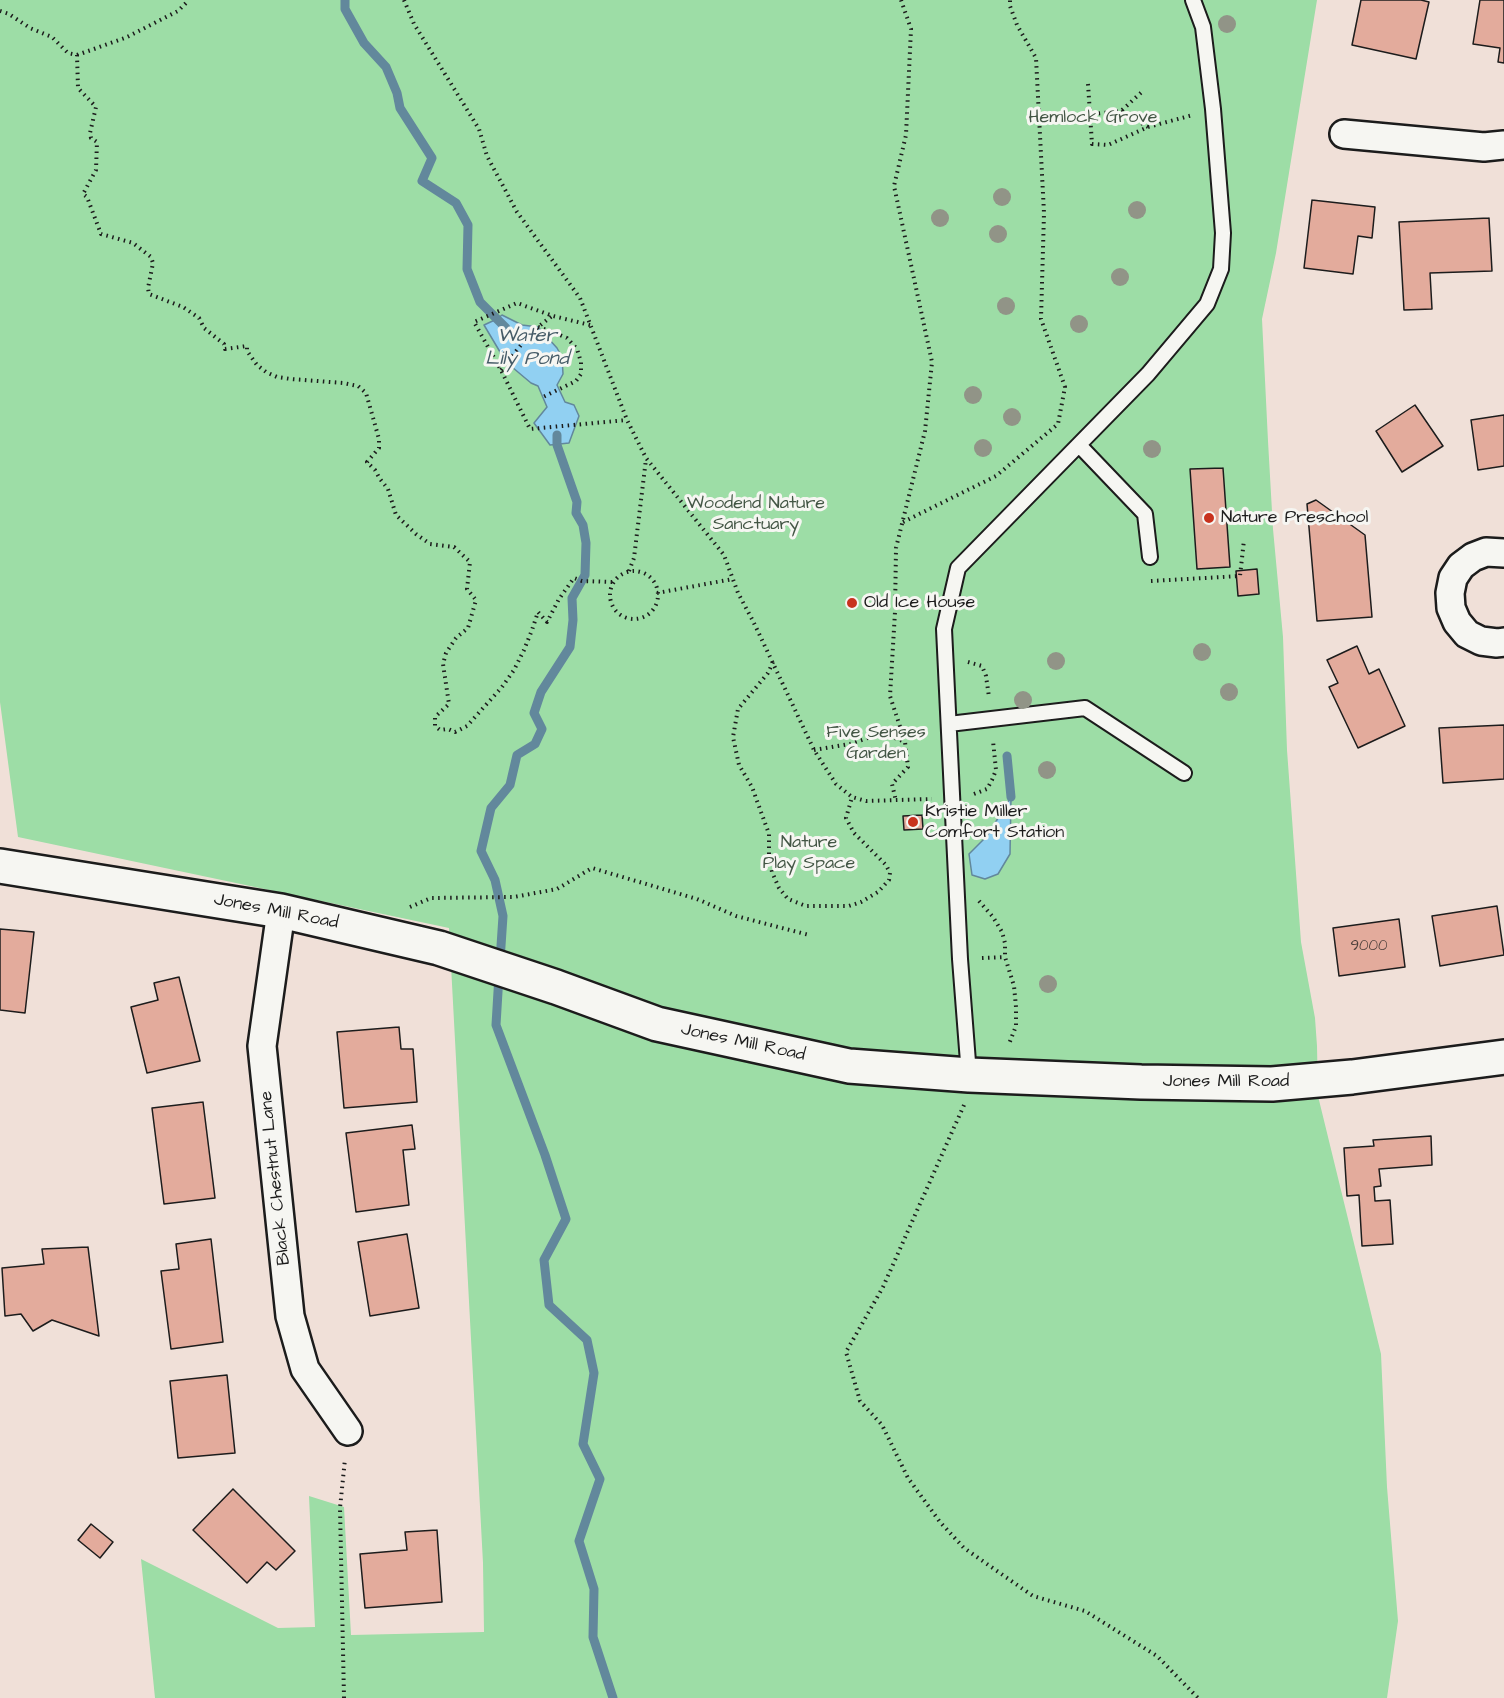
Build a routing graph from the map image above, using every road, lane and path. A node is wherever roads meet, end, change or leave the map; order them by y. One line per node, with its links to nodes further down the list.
1 (189, 0): 7 (path)
2 (404, 0): 18 (path)
3 (901, 0): 25 (path)
4 (1010, 0): 13 (path)
5 (1193, 0): 23 (lane)
6 (0, 11): 7 (path)
7 (77, 55): 32 (path)
8 (1088, 84): 12 (path)
9 (1144, 90): 10 (path)
10 (1120, 111): 12 (path); 14 (path)
11 (1199, 113): 14 (path)
12 (1090, 114): 13 (path); 14 (path)
13 (1040, 120): 25 (path)
14 (1148, 127)
15 (1344, 134): 16 (street)
16 (1504, 145)
17 (553, 316): 18 (path); 19 (path); 20 (path)
18 (590, 325): 22 (path)
19 (538, 327): 20 (path); 21 (path)
20 (501, 370): 22 (path)
21 (543, 397)
22 (627, 420): 24 (path)
23 (1079, 445): 28 (lane); 38 (lane)
24 (646, 458): 29 (path); 31 (path)
25 (903, 522): 39 (path)
26 (1244, 540): 30 (path)
27 (1504, 553): 34 (street)
28 (1150, 557)
29 (629, 572): 32 (path); 33 (path)
30 (1150, 573)
31 (733, 579): 33 (path); 35 (path)
32 (613, 582): 33 (path)
33 (657, 593)
34 (1504, 642)
35 (773, 662): 40 (path); 44 (path)
36 (969, 662): 37 (path)
37 (990, 703)
38 (949, 724): 42 (lane); 56 (lane)
39 (905, 742): 40 (path); 46 (path)
40 (814, 750): 44 (path)
41 (994, 759): 43 (path)
42 (1184, 773)
43 (972, 795)
44 (852, 797): 46 (path)
45 (939, 798): 46 (path)
46 (896, 801)
47 (0, 866): 50 (street, Jones Mill Road)
48 (977, 899): 52 (path)
49 (410, 907): 51 (path)
50 (280, 911): 56 (street, Jones Mill Road); 57 (street, Black Chestnut Lane)
51 (809, 935)
52 (1005, 957): 53 (path); 54 (path)
53 (973, 958)
54 (1009, 1046)
55 (1504, 1057): 56 (street, Jones Mill Road)
56 (967, 1090): 59 (path)
57 (348, 1431): 58 (path)
58 (344, 1698)
59 (1198, 1698)

